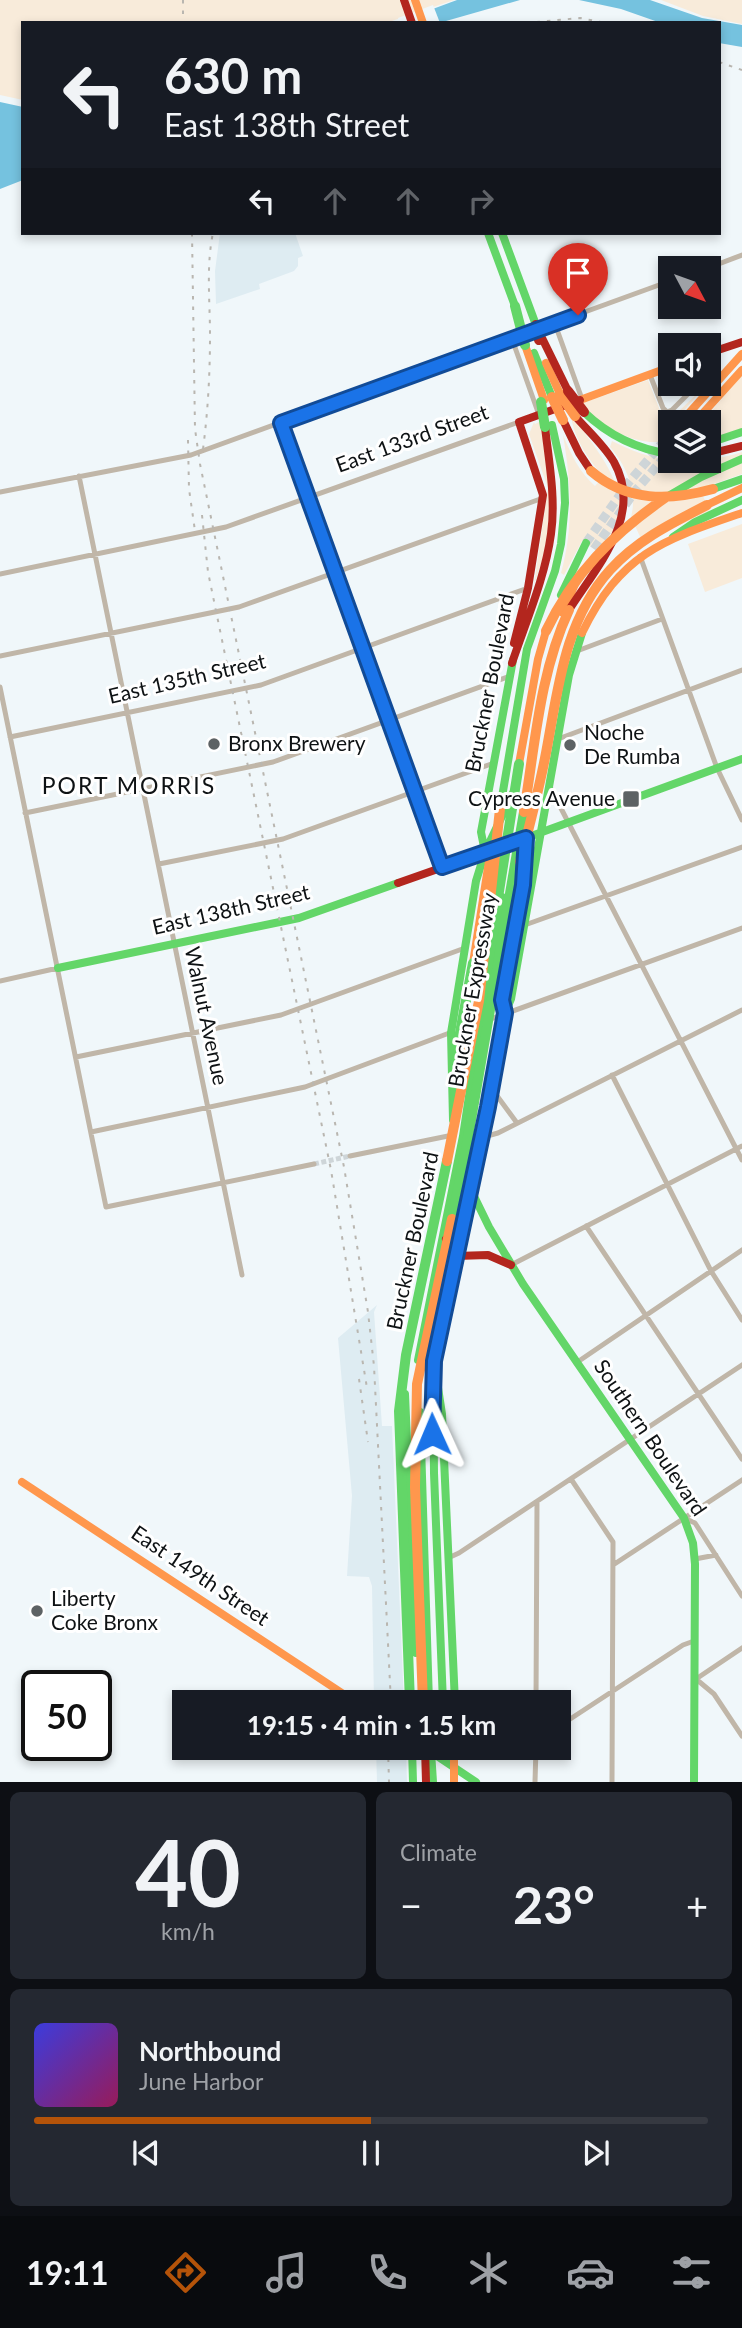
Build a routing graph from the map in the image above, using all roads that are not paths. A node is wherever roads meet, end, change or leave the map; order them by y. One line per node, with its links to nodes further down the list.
1 (404, 0): 4 (main road)
2 (415, 0): 5 (main road)
3 (421, 0): 6 (main road)
4 (411, 21)
5 (422, 21)
6 (428, 21)
7 (489, 235): 14 (main road, bridge)
8 (503, 235): 14 (main road, bridge)
9 (742, 255): 10 (street)
10 (721, 263)
11 (658, 285): 12 (street)
12 (555, 324): 13 (street); 25 (street)
13 (512, 339): 29 (street); 31 (street)
14 (534, 342): 24 (main road); 24 (main road); 24 (main road, Bruckner Expressway)
15 (742, 342): 16 (main road)
16 (721, 350)
17 (742, 354): 26 (main road)
18 (742, 370): 27 (main road)
19 (658, 372): 20 (main road, East 133rd Street)
20 (650, 375): 21 (street); 25 (main road, East 133rd Street)
21 (658, 395)
22 (658, 396): 23 (street)
23 (686, 396)
24 (553, 397): 28 (main road, bridge); 32 (main road, Bruckner Expressway); 42 (main road, bridge)
25 (582, 399): 29 (main road, East 133rd Street)
26 (692, 410)
27 (706, 410)
28 (580, 414): 36 (main road); 88 (main road, Bruckner Expressway, bridge)
29 (539, 415): 30 (main road, East 133rd Street)
30 (519, 422): 45 (street, East 133rd Street); 46 (main road, Bruckner Boulevard)
31 (281, 423): 41 (street); 45 (street)
32 (549, 426): 60 (main road); 95 (main road, Bruckner Expressway, bridge)
33 (742, 432): 34 (main road)
34 (721, 439)
35 (742, 446): 38 (main road)
36 (638, 448): 37 (main road); 39 (main road)
37 (658, 449)
38 (721, 451)
39 (658, 452)
40 (742, 459): 95 (main road, bridge)
41 (79, 476): 44 (street); 50 (street, Walnut Avenue)
42 (742, 479)
43 (742, 488): 88 (main road, bridge)
44 (0, 492)
45 (308, 497): 50 (street, East 133rd Street); 52 (street)
46 (543, 498): 52 (street); 54 (main road, Bruckner Boulevard)
47 (742, 500): 49 (main road)
48 (742, 513): 49 (main road)
49 (673, 537): 51 (main road)
50 (96, 554): 53 (street, East 133rd Street); 56 (street, Walnut Avenue)
51 (640, 556): 55 (street); 58 (main road, Bruckner Boulevard)
52 (336, 573): 56 (street); 57 (street)
53 (0, 574)
54 (527, 588): 57 (street, East 135th Street); 60 (main road, Bruckner Boulevard)
55 (662, 619): 58 (street); 64 (street)
56 (112, 633): 59 (street); 65 (street, Walnut Avenue)
57 (363, 648): 65 (street, East 135th Street); 66 (street)
58 (575, 652): 69 (main road, Bruckner Boulevard)
59 (0, 656)
60 (512, 663): 62 (main road, Bruckner Boulevard)
61 (742, 670): 64 (street)
62 (510, 676): 66 (street); 71 (main road, Bruckner Boulevard)
63 (0, 687): 67 (street)
64 (688, 689): 69 (street); 72 (street)
65 (128, 713): 68 (street, East 135th Street); 75 (street, Walnut Avenue)
66 (388, 719): 75 (street); 76 (street)
67 (3, 722): 68 (street)
68 (10, 737): 77 (street)
69 (558, 739): 74 (main road, Bruckner Boulevard)
70 (742, 759): 72 (main road, East 138th Street)
71 (494, 763): 76 (street); 84 (main road, Bruckner Boulevard)
72 (717, 768): 78 (street); 79 (main road, East 138th Street)
73 (522, 772): 81 (main road, Bruckner Boulevard); 82 (main road, Bruckner Boulevard); 84 (main road)
74 (549, 785): 79 (street); 80 (main road, Bruckner Boulevard)
75 (143, 788): 77 (street); 85 (street, Walnut Avenue)
76 (415, 791): 85 (street); 86 (street)
77 (25, 813): 93 (street)
78 (742, 820)
79 (569, 822): 80 (main road, East 138th Street); 87 (street)
80 (541, 834): 81 (main road, East 138th Street); 88 (main road, Bruckner Boulevard)
81 (526, 838): 82 (main road, East 138th Street); 88 (main road, Bruckner Boulevard)
82 (511, 844): 84 (main road, East 138th Street); 98 (main road, Bruckner Boulevard)
83 (742, 847): 87 (street)
84 (485, 852): 86 (main road, East 138th Street); 91 (main road, Bruckner Boulevard); 108 (main road, bridge)
85 (159, 864): 90 (street, Walnut Avenue)
86 (442, 867): 90 (main road, East 138th Street)
87 (606, 897): 88 (street); 92 (street)
88 (515, 925): 97 (main road, Bruckner Boulevard); 152 (main road, Bruckner Expressway, bridge)
89 (742, 929): 92 (street)
90 (175, 943): 93 (main road, East 138th Street); 99 (street, Walnut Avenue)
91 (465, 948): 99 (street); 100 (main road, Bruckner Boulevard)
92 (642, 966): 97 (street); 101 (street)
93 (58, 968): 94 (street, East 138th Street); 102 (street)
94 (0, 981)
95 (479, 1001): 108 (main road, Bruckner Expressway, bridge)
96 (742, 1010): 101 (street)
97 (505, 1013): 98 (street); 104 (main road, Bruckner Boulevard)
98 (481, 1023): 100 (street); 108 (main road, Bruckner Boulevard)
99 (193, 1033): 102 (street); 105 (street, Walnut Avenue)
100 (451, 1033): 105 (street); 108 (main road, Bruckner Boulevard)
101 (680, 1041): 103 (street); 110 (street)
102 (76, 1057): 107 (street)
103 (612, 1075): 106 (street); 115 (street)
104 (492, 1089): 106 (street); 109 (main road, Bruckner Boulevard)
105 (209, 1107): 107 (street); 114 (street, Walnut Avenue)
106 (517, 1123): 109 (street)
107 (91, 1132): 114 (street)
108 (457, 1132): 109 (street); 111 (street); 118 (main road, Bruckner Boulevard); 126 (main road, Bruckner Boulevard); 150 (main road, Bruckner Expressway, bridge)
109 (483, 1136): 116 (main road, Bruckner Boulevard)
110 (739, 1148): 112 (street); 115 (street)
111 (350, 1156)
112 (742, 1160)
113 (314, 1164): 114 (street)
114 (224, 1182): 123 (street, Walnut Avenue)
115 (667, 1184): 117 (street); 122 (street)
116 (470, 1188): 120 (main road, Bruckner Boulevard); 121 (main road, Southern Boulevard)
117 (586, 1226): 121 (street); 124 (street)
118 (443, 1233): 120 (main road); 129 (main road, Bruckner Boulevard)
119 (742, 1250): 122 (street)
120 (456, 1256): 121 (main road); 127 (main road, Bruckner Boulevard)
121 (511, 1265): 128 (main road, Southern Boulevard)
122 (711, 1271): 124 (street); 125 (street)
123 (242, 1275)
124 (647, 1315): 128 (street); 131 (street)
125 (742, 1320)
126 (415, 1325): 129 (main road); 140 (main road, Bruckner Boulevard)
127 (434, 1361): 142 (main road, Bruckner Boulevard); 154 (main road, Bruckner Boulevard)
128 (576, 1363): 132 (main road, Southern Boulevard)
129 (418, 1364): 137 (main road, Bruckner Boulevard)
130 (742, 1365): 131 (street)
131 (698, 1394): 132 (street); 133 (street)
132 (629, 1440): 134 (street); 139 (main road, Southern Boulevard)
133 (742, 1459)
134 (571, 1479): 138 (street); 144 (street)
135 (742, 1480): 139 (street)
136 (22, 1482): 149 (main road, East 149th Street)
137 (422, 1486): 140 (main road); 153 (main road, Bruckner Boulevard)
138 (537, 1502): 142 (street); 156 (street)
139 (684, 1518): 141 (street); 143 (main road, Southern Boulevard); 144 (street)
140 (411, 1533): 151 (main road, Bruckner Boulevard)
141 (716, 1555): 143 (street); 145 (street)
142 (448, 1558): 155 (main road, Bruckner Boulevard)
143 (695, 1559): 146 (main road, Southern Boulevard)
144 (613, 1565): 157 (street)
145 (742, 1596)
146 (694, 1641): 148 (main road, Southern Boulevard); 157 (street)
147 (742, 1648): 148 (street)
148 (696, 1679): 159 (street); 175 (main road, Southern Boulevard)
149 (337, 1690)
150 (410, 1690)
151 (420, 1690)
152 (421, 1690)
153 (429, 1690)
154 (443, 1690)
155 (453, 1690)
156 (536, 1690)
157 (613, 1691): 158 (street); 174 (street)
158 (571, 1718)
159 (742, 1736)
160 (412, 1760): 168 (main road)
161 (426, 1760): 169 (main road)
162 (429, 1760): 170 (main road)
163 (443, 1760): 167 (main road)
164 (451, 1760): 167 (main road)
165 (453, 1760): 167 (main road)
166 (536, 1760): 173 (street)
167 (453, 1767): 171 (main road); 172 (main road)
168 (413, 1782)
169 (424, 1782)
170 (433, 1782)
171 (454, 1782)
172 (476, 1782)
173 (536, 1782)
174 (612, 1782)
175 (694, 1782)

